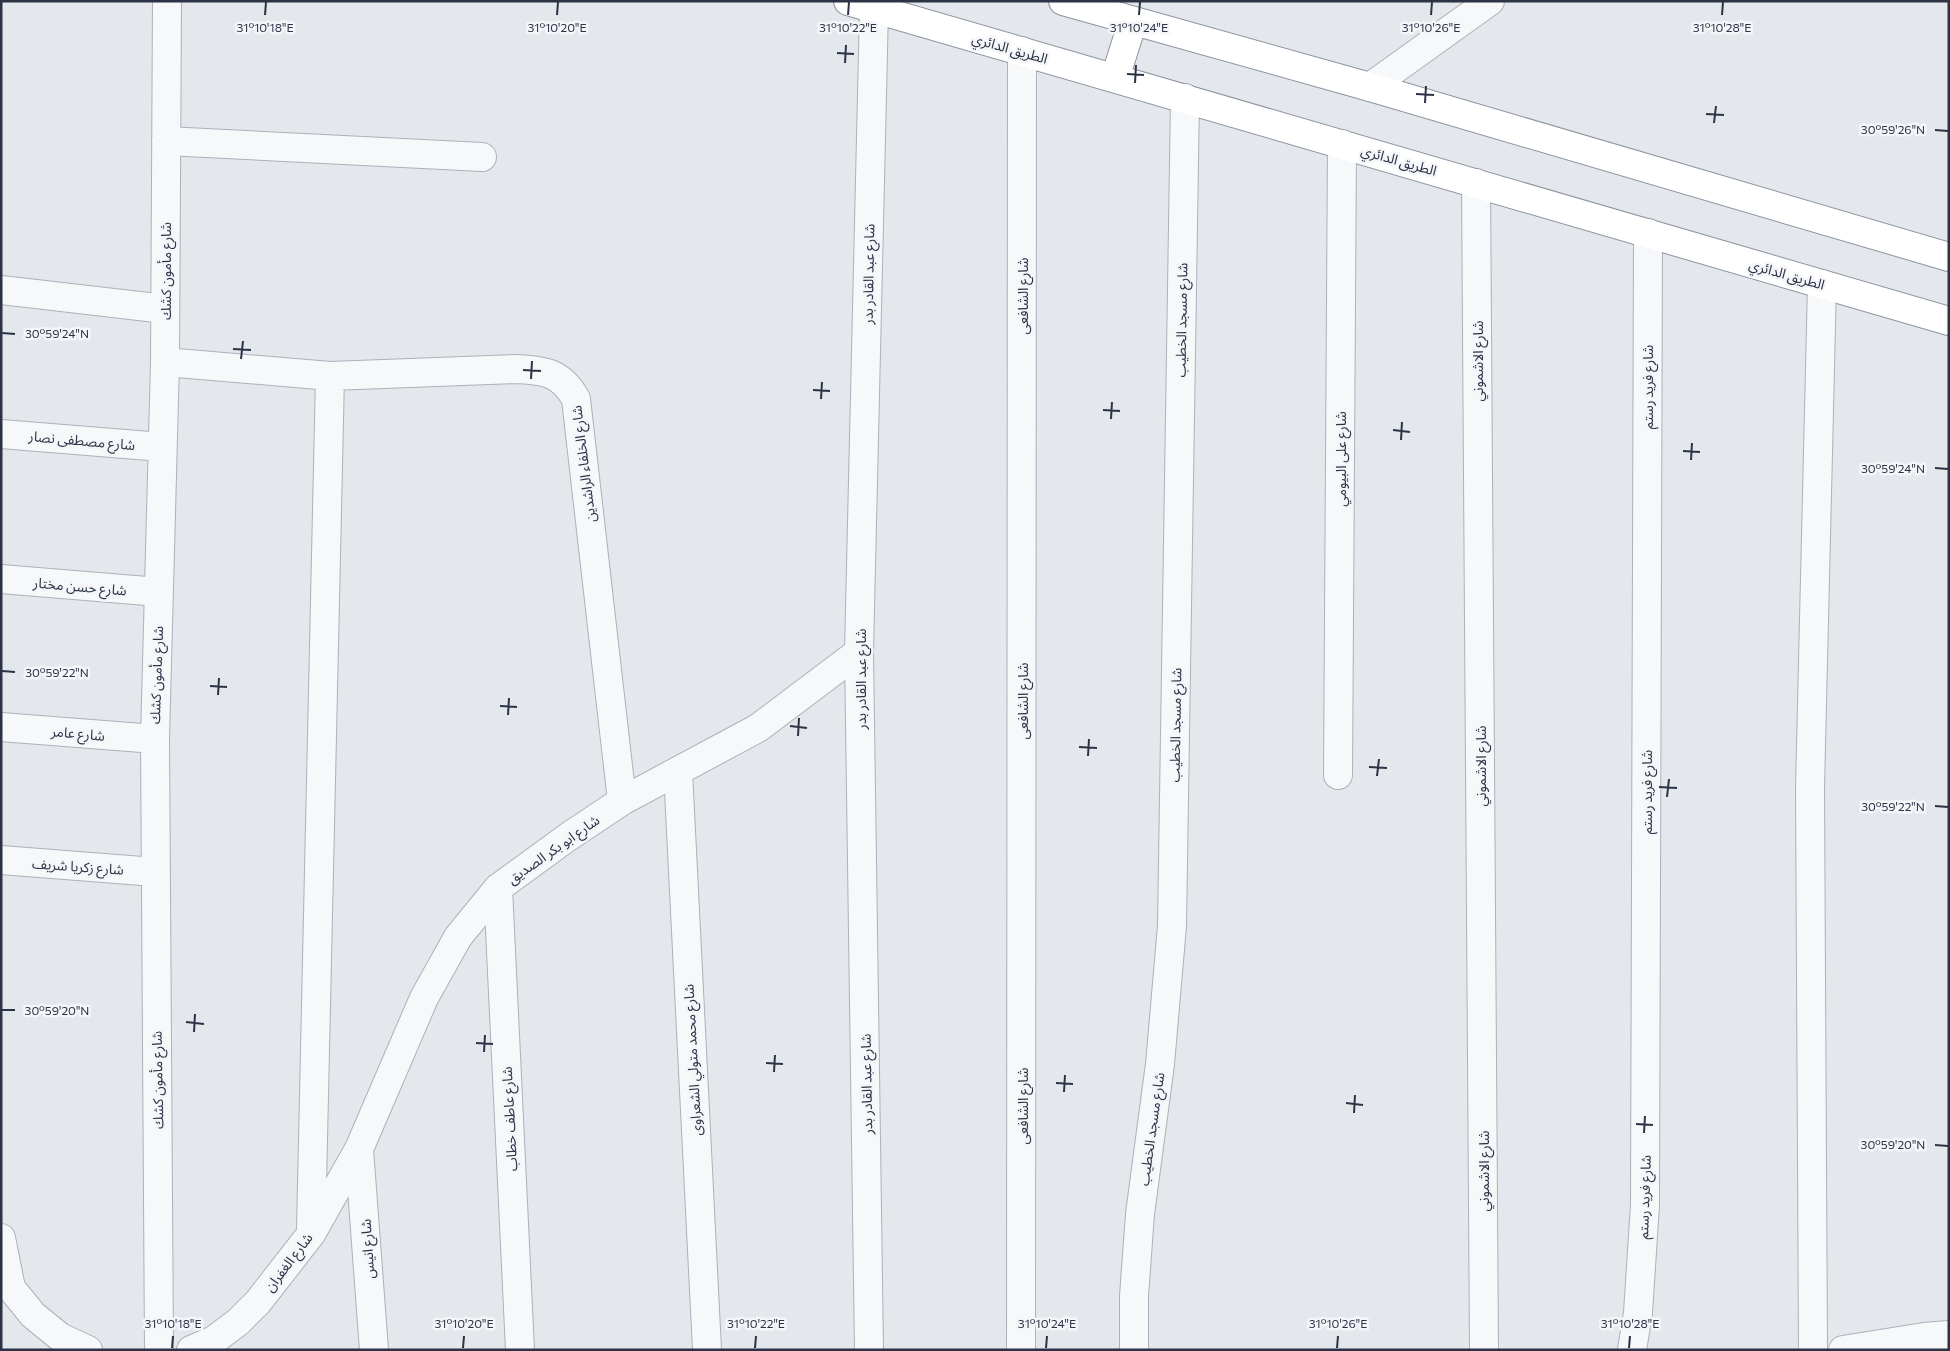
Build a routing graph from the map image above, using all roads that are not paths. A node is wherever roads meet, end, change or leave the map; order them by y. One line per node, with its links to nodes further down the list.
1 (167, 1): 11 (street, شارع مأمون كشك)
2 (848, 1): 5 (highway, الطريق الدائري)
3 (1063, 1): 6 (highway)
4 (1490, 1): 9 (street)
5 (874, 9): 7 (highway, الطريق الدائري); 27 (street, شارع عبد القادر بدر)
6 (1132, 21): 8 (highway); 9 (highway)
7 (1022, 51): 8 (highway, الطريق الدائري); 48 (street, شارع الشافعى)
8 (1115, 78): 10 (highway, الطريق الدائري)
9 (1370, 87): 16 (highway)
10 (1185, 98): 12 (highway, الطريق الدائري); 49 (street, شارع مسجد الخطيب)
11 (166, 141): 13 (street); 19 (street, شارع مأمون كشك)
12 (1342, 144): 14 (highway, الطريق الدائري); 31 (street, شارع على البيومي)
13 (482, 157)
14 (1476, 183): 15 (highway, الطريق الدائري); 50 (street, شارع الاشموني)
15 (1648, 233): 17 (highway, الطريق الدائري); 51 (street, شارع فريد رستم)
16 (1949, 257)
17 (1822, 284): 20 (highway, الطريق الدائري); 52 (street)
18 (1, 290): 19 (street)
19 (165, 308): 21 (street, شارع مأمون كشك)
20 (1949, 321)
21 (165, 362): 22 (street, شارع الخلفاء الراشدين); 24 (street, شارع مأمون كشك)
22 (330, 376): 32 (street, شارع الخلفاء الراشدين); 37 (street)
23 (1, 434): 24 (street, شارع مصطفى نصار)
24 (162, 447): 26 (street, شارع مأمون كشك)
25 (1, 579): 26 (street, شارع حسن مختار)
26 (158, 592): 29 (street, شارع مأمون كشك)
27 (859, 652): 30 (street, شارع ابو بكر الصديق); 47 (street, شارع عبد القادر بدر)
28 (1, 727): 29 (street, شارع عامر)
29 (154, 740): 34 (street, شارع مأمون كشك)
30 (678, 771): 32 (street, شارع ابو بكر الصديق); 46 (street, شارع محمد متولي الشعراوى)
31 (1338, 775)
32 (622, 801): 35 (street, شارع ابو بكر الصديق)
33 (1, 860): 34 (street, شارع زكريا شريف)
34 (155, 872): 42 (street, شارع مأمون كشك)
35 (498, 888): 36 (street, شارع ابو بكر الصديق); 45 (street, شارع عاطف خطاب)
36 (359, 1149): 37 (street, شارع الغفران); 44 (street, شارع انيس)
37 (311, 1234): 43 (street, شارع الغفران)
38 (1, 1238): 41 (street)
39 (1949, 1315): 40 (street)
40 (1932, 1341): 53 (street)
41 (88, 1350)
42 (160, 1350)
43 (191, 1350)
44 (374, 1350)
45 (520, 1350)
46 (706, 1350)
47 (869, 1350)
48 (1021, 1350)
49 (1134, 1350)
50 (1484, 1350)
51 (1632, 1350)
52 (1813, 1350)
53 (1843, 1350)

